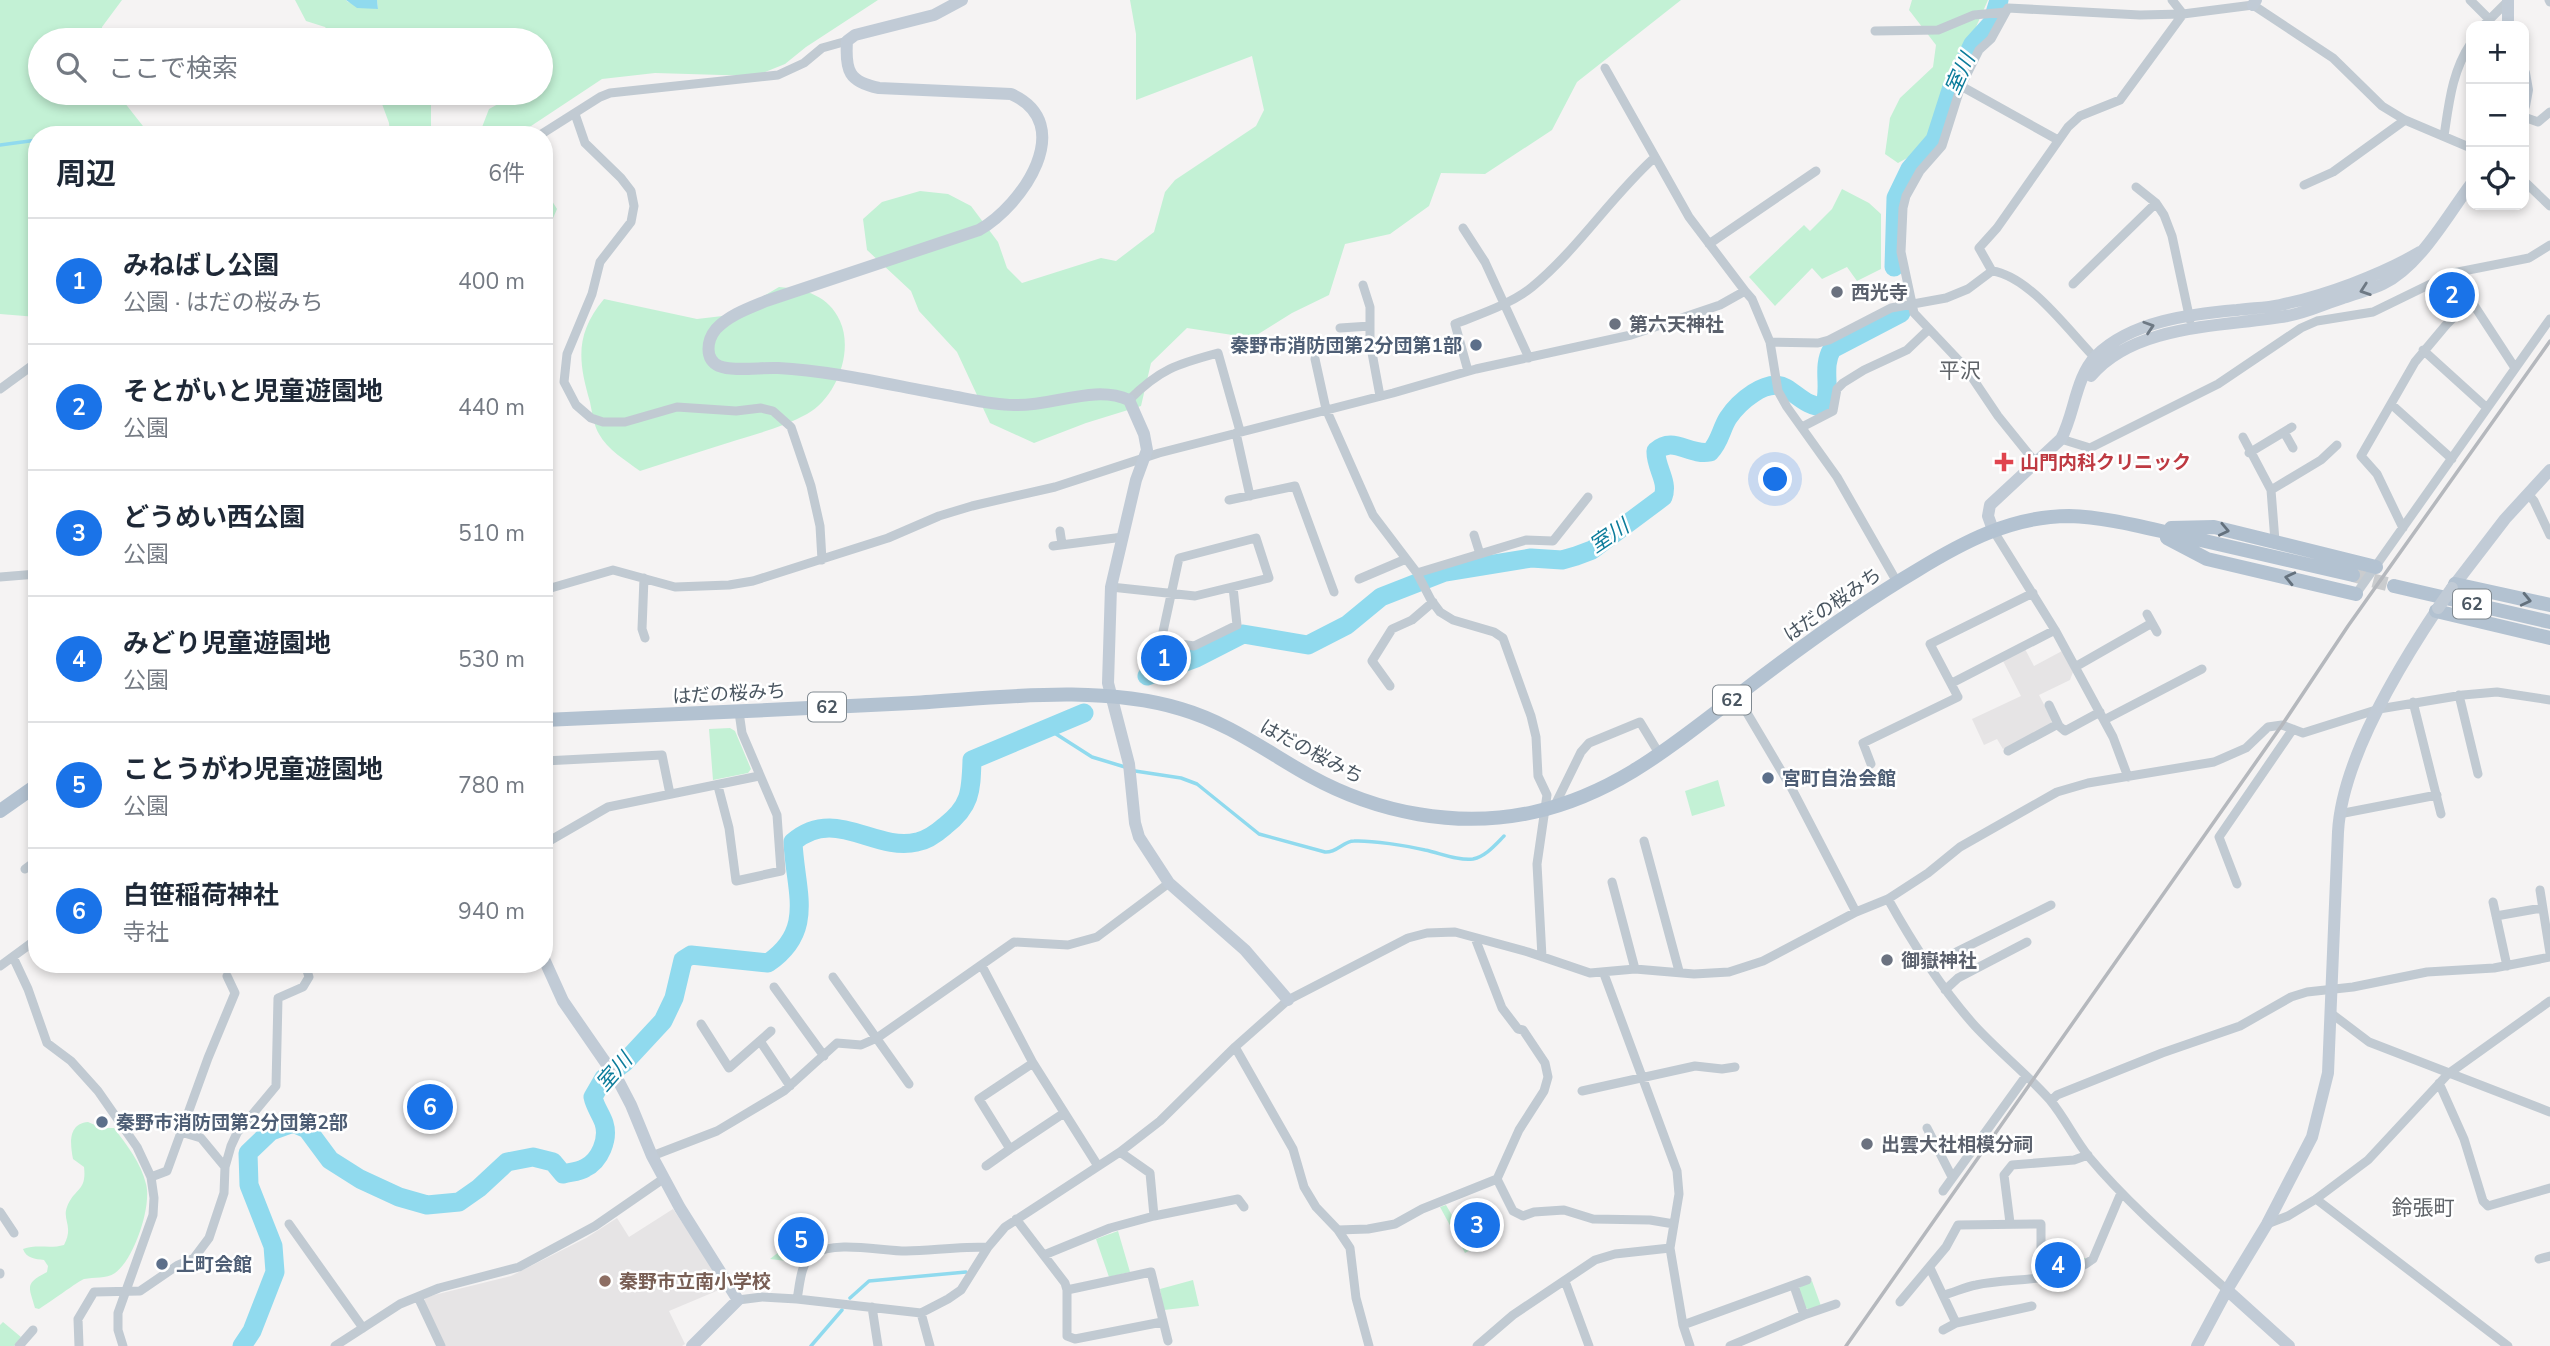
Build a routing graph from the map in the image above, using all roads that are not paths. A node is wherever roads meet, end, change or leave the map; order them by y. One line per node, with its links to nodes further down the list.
1 (962, 0): 12 (street)
2 (2172, 0): 7 (street)
3 (2470, 0): 8 (street)
4 (2508, 1): 9 (street); 10 (street)
5 (2255, 2): 7 (street); 19 (street)
6 (2006, 12): 7 (street); 11 (street); 15 (street)
7 (2183, 14): 22 (street)
8 (2485, 21)
9 (2488, 21)
10 (2508, 21)
11 (1875, 31)
12 (847, 41): 17 (street); 60 (street)
13 (2466, 50): 21 (street)
14 (1605, 68): 24 (street)
15 (1961, 86): 22 (street); 43 (street)
16 (2550, 112): 18 (street)
17 (575, 114): 20 (street); 90 (street)
18 (2529, 119)
19 (2405, 120): 21 (street); 26 (street)
20 (553, 127)
21 (2444, 136): 23 (street)
22 (2058, 140): 35 (street)
23 (2469, 147)
24 (1654, 158): 33 (street); 41 (street)
25 (1815, 171): 33 (street)
26 (2304, 185)
27 (2529, 186): 31 (street)
28 (2136, 187): 30 (street)
29 (2466, 191): 42 (street)
30 (2156, 203): 37 (street); 46 (street)
31 (2550, 206)
32 (1464, 228): 41 (street)
33 (1709, 244): 39 (street)
34 (2550, 245): 36 (street)
35 (1992, 271): 43 (street); 54 (street)
36 (2453, 273): 40 (street); 45 (street)
37 (2073, 284)
38 (1363, 285): 47 (street)
39 (1745, 291): 50 (street); 52 (street)
40 (2470, 300): 51 (street); 55 (street)
41 (1504, 303): 52 (street); 57 (street)
42 (2311, 303): 45 (street); 46 (street)
43 (1910, 304): 49 (street); 50 (street)
44 (2550, 319): 55 (street)
45 (2317, 321): 67 (street)
46 (2190, 322): 54 (street)
47 (1370, 326): 48 (street); 59 (street)
48 (1340, 328)
49 (1929, 329): 64 (street); 73 (street)
50 (1770, 342): 64 (street)
51 (2423, 350): 61 (street); 62 (street)
52 (1529, 358): 57 (street)
53 (1315, 359): 63 (street)
54 (2098, 360): 67 (street)
55 (2515, 368): 62 (street)
56 (28, 369): 58 (street)
57 (1468, 371): 59 (street)
58 (0, 389)
59 (1380, 396): 63 (street)
60 (1129, 400): 65 (street); 72 (street)
61 (2391, 404): 71 (street); 80 (street)
62 (2487, 408): 71 (street)
63 (1326, 410): 65 (street); 89 (street)
64 (1802, 427): 98 (street)
65 (1238, 432): 72 (street); 77 (street)
66 (2243, 437): 70 (street)
67 (2061, 439): 73 (street)
68 (2337, 445): 75 (street)
69 (2293, 448): 70 (street)
70 (2249, 453): 75 (street)
71 (2452, 459): 80 (street)
72 (1142, 460): 86 (street); 90 (street)
73 (2035, 461): 81 (street)
74 (2550, 470): 76 (street)
75 (2271, 490): 87 (street)
76 (2528, 494): 85 (street); 100 (street)
77 (1250, 496): 79 (street); 104 (street)
78 (1588, 497): 88 (street)
79 (1229, 500)
80 (2403, 528): 91 (street)
81 (1993, 530): 82 (main road, はだの桜みち / 62); 98 (main road, はだの桜みち / 62); 105 (street)
82 (2156, 530): 87 (main road, one-way to 87); 94 (main road, はだの桜みち / 62); 107 (main road, one-way to 82)
83 (1060, 531): 86 (street)
84 (1474, 535): 88 (street)
85 (2550, 535)
86 (1123, 537): 102 (street)
87 (2275, 541): 91 (main road)
88 (1480, 554): 93 (street)
89 (1406, 559): 93 (street); 97 (street)
90 (822, 560): 96 (street)
91 (2376, 567): 107 (street)
92 (28, 575): 95 (street)
93 (1418, 575): 108 (street)
94 (2353, 575)
95 (0, 577)
96 (644, 578): 101 (street); 114 (street)
97 (1359, 579)
98 (1897, 582): 122 (main road, はだの桜みち / 62)
99 (2394, 586): 112 (main road, 62)
100 (2453, 586): 109 (main road, one-way to 109); 110 (street, bridge)
101 (553, 587)
102 (1111, 587): 106 (street); 121 (street)
103 (1233, 587): 106 (street); 106 (street); 106 (street)
104 (1334, 592)
105 (2033, 593): 113 (street); 118 (street)
106 (1170, 594)
107 (2356, 594)
108 (1433, 602): 119 (street); 143 (street)
109 (2550, 605)
110 (2437, 610): 115 (main road); 126 (street)
111 (2147, 614): 116 (street)
112 (2550, 622)
113 (2055, 630): 116 (street); 118 (street)
114 (640, 632)
115 (2550, 638)
116 (2075, 667): 128 (street)
117 (2202, 669): 128 (street)
118 (1952, 683): 135 (street)
119 (1390, 686)
120 (2459, 695): 123 (street); 124 (street); 136 (street)
121 (1110, 696): 127 (main road, はだの桜みち / 62); 143 (main road, はだの桜みち / 62); 152 (street)
122 (1737, 696): 133 (main road, はだの桜みち / 62); 159 (street)
123 (2550, 700)
124 (2413, 702): 126 (street); 142 (street)
125 (2049, 705): 130 (street)
126 (2379, 709): 131 (street); 145 (street)
127 (739, 712): 129 (main road, はだの桜みち / 62); 137 (street)
128 (2102, 716): 130 (street); 138 (street)
129 (553, 720)
130 (2058, 724): 132 (street)
131 (2294, 729): 138 (street); 153 (street)
132 (2015, 751)
133 (1660, 755): 143 (main road, はだの桜みち / 62); 143 (street)
134 (553, 761): 140 (street)
135 (1871, 764)
136 (2478, 774)
137 (759, 776): 139 (street); 139 (street)
138 (2128, 777): 155 (street)
139 (718, 786): 140 (street)
140 (670, 794): 147 (street)
141 (28, 795): 144 (main road)
142 (2437, 795): 145 (street); 146 (street)
143 (1550, 808): 166 (street)
144 (0, 811)
145 (2339, 814): 180 (street)
146 (2441, 814)
147 (553, 839)
148 (1644, 841): 172 (street)
149 (28, 867): 150 (street)
150 (25, 869)
151 (1612, 882): 171 (street)
152 (1169, 883): 167 (street); 181 (street)
153 (2237, 884)
154 (2540, 890): 158 (street)
155 (1888, 899): 159 (street); 168 (street)
156 (2493, 902): 160 (street)
157 (2051, 905): 168 (street)
158 (2542, 908): 160 (street); 164 (street)
159 (1856, 912): 172 (street)
160 (2496, 916): 169 (street)
161 (1475, 937): 166 (street); 181 (street); 216 (street)
162 (2028, 942): 179 (street)
163 (28, 946): 165 (street)
164 (2550, 955): 169 (street)
165 (13, 957): 170 (street); 213 (street)
166 (1542, 957): 175 (street)
167 (982, 966): 186 (street); 190 (street)
168 (1928, 966): 179 (street)
169 (2507, 966): 180 (street)
170 (0, 967)
171 (1635, 969): 172 (street); 175 (street)
172 (1679, 971)
173 (308, 973): 212 (street)
174 (550, 973): 209 (street)
175 (1604, 974): 195 (street)
176 (227, 976): 205 (street)
177 (833, 977): 186 (street)
178 (774, 987): 189 (street)
179 (1945, 989): 194 (street)
180 (2332, 990): 183 (street); 201 (street)
181 (1287, 1000): 188 (street)
182 (2550, 1001): 193 (street)
183 (2332, 1014): 193 (street); 228 (street)
184 (701, 1024): 187 (street)
185 (771, 1031): 187 (street)
186 (877, 1038): 189 (street); 198 (street)
187 (760, 1041): 199 (street)
188 (1235, 1047): 207 (street); 229 (street)
189 (824, 1056): 199 (street)
190 (1033, 1063): 203 (street); 206 (street)
191 (1735, 1067): 192 (street)
192 (1722, 1069): 195 (street); 196 (street)
193 (2448, 1074): 197 (street); 202 (street)
194 (2026, 1076): 201 (street); 214 (street)
195 (1643, 1079): 200 (street); 227 (street)
196 (1725, 1081)
197 (2439, 1083): 217 (street); 220 (street)
198 (909, 1084)
199 (790, 1086): 209 (street)
200 (1582, 1091)
201 (2051, 1101): 208 (street)
202 (2550, 1112)
203 (1064, 1113): 206 (street); 211 (street)
204 (1927, 1128): 214 (street)
205 (181, 1132): 212 (street); 213 (street)
206 (1010, 1149): 210 (street)
207 (1120, 1152): 211 (street); 223 (street)
208 (2088, 1155): 219 (street); 225 (street)
209 (652, 1156): 215 (street)
210 (986, 1166)
211 (1098, 1166): 224 (street)
212 (225, 1167): 243 (street)
213 (151, 1177): 243 (street)
214 (1952, 1177): 218 (street)
215 (663, 1179): 245 (street); 247 (street)
216 (1497, 1179): 227 (street); 229 (street)
217 (2550, 1188)
218 (1943, 1191)
219 (2121, 1192): 237 (street); 242 (street)
220 (2316, 1199): 228 (street); 276 (street)
221 (1244, 1207): 223 (street)
222 (0, 1212): 230 (street)
223 (1154, 1216): 233 (street)
224 (1016, 1219): 231 (street); 233 (street)
225 (2010, 1223): 236 (street); 237 (street)
226 (289, 1224): 257 (street)
227 (1674, 1224): 232 (street)
228 (2267, 1224): 242 (street)
229 (1338, 1230): 269 (street)
230 (14, 1233)
231 (988, 1247): 246 (street); 252 (street)
232 (1670, 1248): 239 (street); 256 (street)
233 (1044, 1255): 241 (street)
234 (2550, 1256): 235 (street)
235 (2539, 1259)
236 (1930, 1268): 244 (street); 248 (street)
237 (2041, 1278): 244 (street)
238 (1807, 1280): 240 (street)
239 (1565, 1281): 270 (street); 271 (street)
240 (1794, 1286): 253 (street); 256 (street)
241 (1067, 1290): 254 (street); 254 (street)
242 (2227, 1290): 274 (street); 275 (street)
243 (124, 1293): 262 (street); 263 (street)
244 (1944, 1295): 255 (street)
245 (418, 1297): 257 (street); 265 (street)
246 (797, 1299): 247 (street); 251 (street)
247 (738, 1300): 266 (street)
248 (1900, 1302)
249 (1836, 1304): 253 (street)
250 (2032, 1306): 255 (street)
251 (872, 1307): 252 (street); 267 (street)
252 (921, 1313): 268 (street)
253 (1804, 1315): 273 (street)
254 (1162, 1322): 260 (street)
255 (1956, 1323): 259 (street)
256 (1683, 1325): 272 (street)
257 (363, 1328): 264 (street)
258 (33, 1330): 261 (street)
259 (1944, 1330)
260 (1168, 1341)
261 (19, 1346)
262 (79, 1346)
263 (123, 1346)
264 (335, 1346)
265 (440, 1346)
266 (692, 1346)
267 (878, 1346)
268 (930, 1346)
269 (1369, 1346)
270 (1477, 1346)
271 (1589, 1346)
272 (1690, 1346)
273 (1730, 1346)
274 (2197, 1346)
275 (2289, 1346)
276 (2508, 1346)

